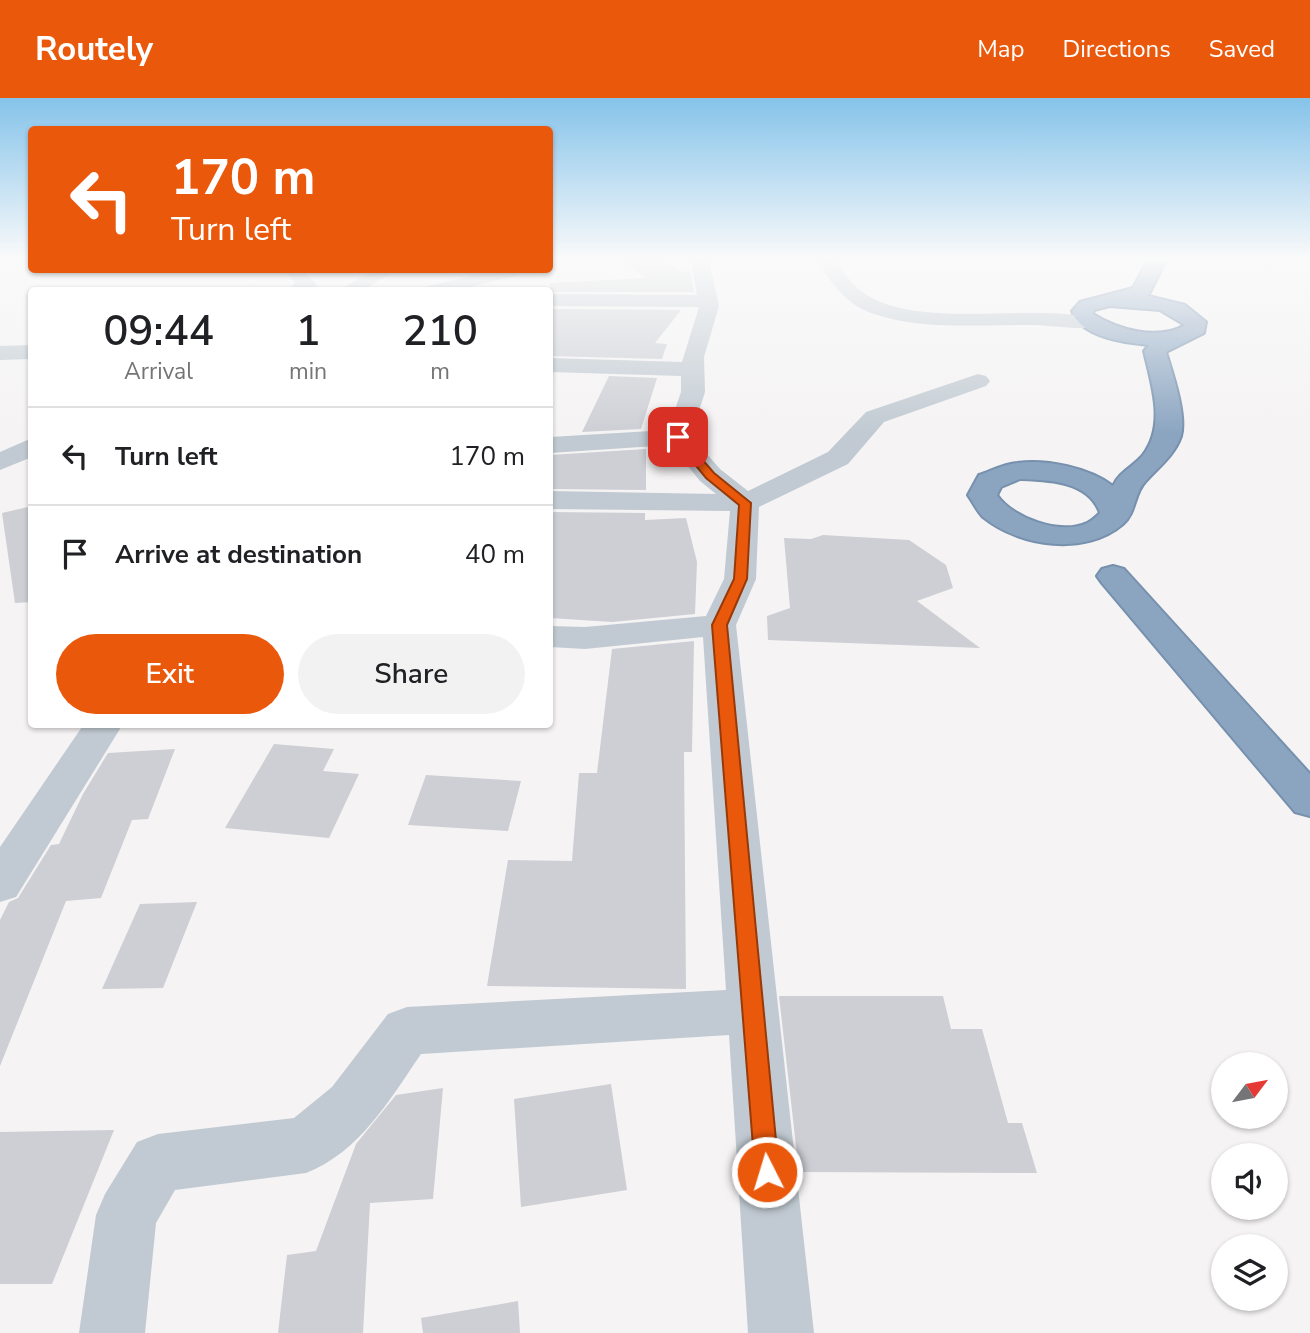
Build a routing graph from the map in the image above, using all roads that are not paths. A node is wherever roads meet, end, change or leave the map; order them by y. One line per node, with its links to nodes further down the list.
1 (704, 318): 9 (street)
2 (1094, 318): 4 (highway)
3 (1191, 318): 5 (highway)
4 (1123, 334): 5 (highway); 16 (highway)
5 (1178, 337): 19 (highway)
6 (28, 352): 7 (street)
7 (0, 353)
8 (553, 365): 9 (street)
9 (693, 369): 11 (street)
10 (978, 381): 18 (street)
11 (678, 437): 12 (street); 18 (street)
12 (553, 445)
13 (28, 448): 14 (street)
14 (0, 462): 15 (street)
15 (28, 470)
16 (1076, 478): 19 (highway); 20 (highway)
17 (553, 500): 18 (street)
18 (745, 503): 22 (street)
19 (1107, 522): 20 (highway); 21 (highway)
20 (1048, 533): 21 (highway)
21 (1113, 576): 25 (highway)
22 (719, 625): 23 (street); 27 (street)
23 (553, 637)
24 (101, 728): 26 (street)
25 (1310, 801)
26 (0, 884)
27 (754, 1011): 28 (street); 29 (street)
28 (112, 1333)
29 (780, 1333)

